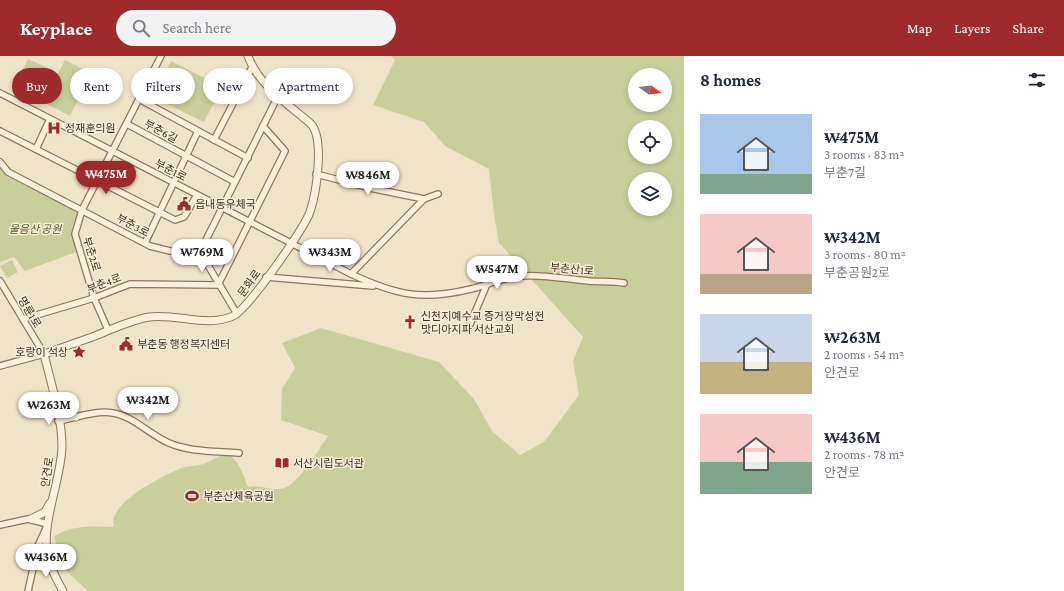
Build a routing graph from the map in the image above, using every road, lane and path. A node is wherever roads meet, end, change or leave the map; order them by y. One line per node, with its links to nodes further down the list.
1 (161, 56): 4 (street, 부춘2로)
2 (248, 56): 3 (street, 문화로)
3 (252, 67): 5 (street, 문화로); 16 (street)
4 (155, 68)
5 (264, 83)
6 (0, 93): 11 (street, 부춘1로)
7 (137, 104): 12 (street, 부춘2로)
8 (148, 104): 15 (street)
9 (274, 104): 13 (street)
10 (287, 104): 22 (street, 문화로)
11 (50, 119): 17 (street); 18 (street, 부춘1로)
12 (127, 124): 18 (street, 부춘2로); 19 (street, 부춘6길)
13 (263, 126): 20 (street); 32 (street)
14 (0, 131): 17 (street)
15 (198, 131): 16 (street); 19 (street)
16 (214, 140): 20 (street)
17 (36, 149): 23 (street)
18 (112, 151): 23 (street, 부춘2로); 24 (street, 부춘1로)
19 (186, 155): 24 (street, 부춘6길); 25 (street, 부춘6길)
20 (248, 158): 25 (street)
21 (0, 162): 30 (street, 부춘3로)
22 (316, 174): 28 (street); 34 (street, 문화로)
23 (97, 180): 30 (street, 부춘2로); 31 (street)
24 (173, 182): 27 (street, 부춘1로); 31 (street, 부춘6길)
25 (235, 182): 29 (street)
26 (438, 194): 28 (street)
27 (197, 195): 29 (street, 부춘1로); 31 (street)
28 (424, 199): 36 (street)
29 (222, 208): 32 (street, 부춘1로); 35 (street)
30 (82, 210): 33 (street, 부춘3로); 43 (street, 부춘2로)
31 (159, 212): 33 (street, 부춘6길)
32 (250, 222): 34 (street, 부춘1로); 41 (street)
33 (144, 243): 35 (street, 부춘3로)
34 (291, 243): 36 (street, 부춘산1로); 37 (street, 문화로)
35 (200, 252): 41 (street)
36 (351, 274): 42 (street, 부춘산1로)
37 (266, 277): 42 (street, 부춘산1로); 44 (street, 문화로)
38 (0, 281): 45 (street, 명륜1로)
39 (624, 283): 40 (street, 부춘산1로)
40 (486, 284): 42 (street, 부춘산1로); 46 (street)
41 (218, 285): 43 (street, 부춘4로); 44 (street)
42 (377, 286)
43 (94, 298): 45 (street, 부춘4로); 47 (street, 부춘2로)
44 (237, 314): 47 (street)
45 (23, 319): 48 (street, 명륜1로)
46 (468, 329)
47 (108, 330): 48 (street)
48 (44, 354): 49 (street); 50 (street, 안견로)
49 (0, 366)
50 (56, 408): 51 (street); 52 (street, 안견로)
51 (76, 417): 52 (street); 53 (street)
52 (58, 421): 54 (street, 안견로)
53 (239, 453)
54 (54, 498): 55 (street); 56 (street, 안견로)
55 (31, 519): 56 (street); 57 (street)
56 (48, 524): 58 (street); 59 (street, 안견로)
57 (0, 525)
58 (28, 591)
59 (63, 591)

